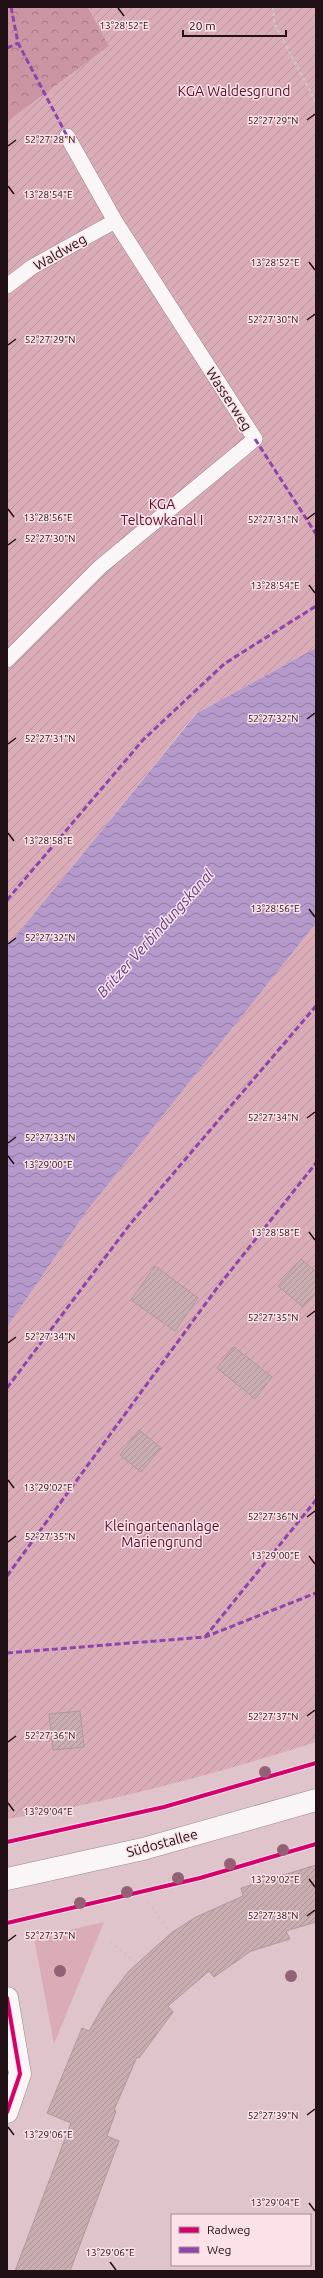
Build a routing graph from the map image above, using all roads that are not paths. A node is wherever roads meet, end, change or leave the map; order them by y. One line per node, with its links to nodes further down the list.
1 (68, 136): 2 (lane, Wasserweg)
2 (115, 221): 3 (lane, Waldweg); 4 (lane, Wasserweg)
3 (7, 286)
4 (7, 660)
5 (316, 1800): 6 (main road, Südostallee)
6 (7, 1879)
7 (7, 1998): 8 (main road)
8 (7, 2112)

